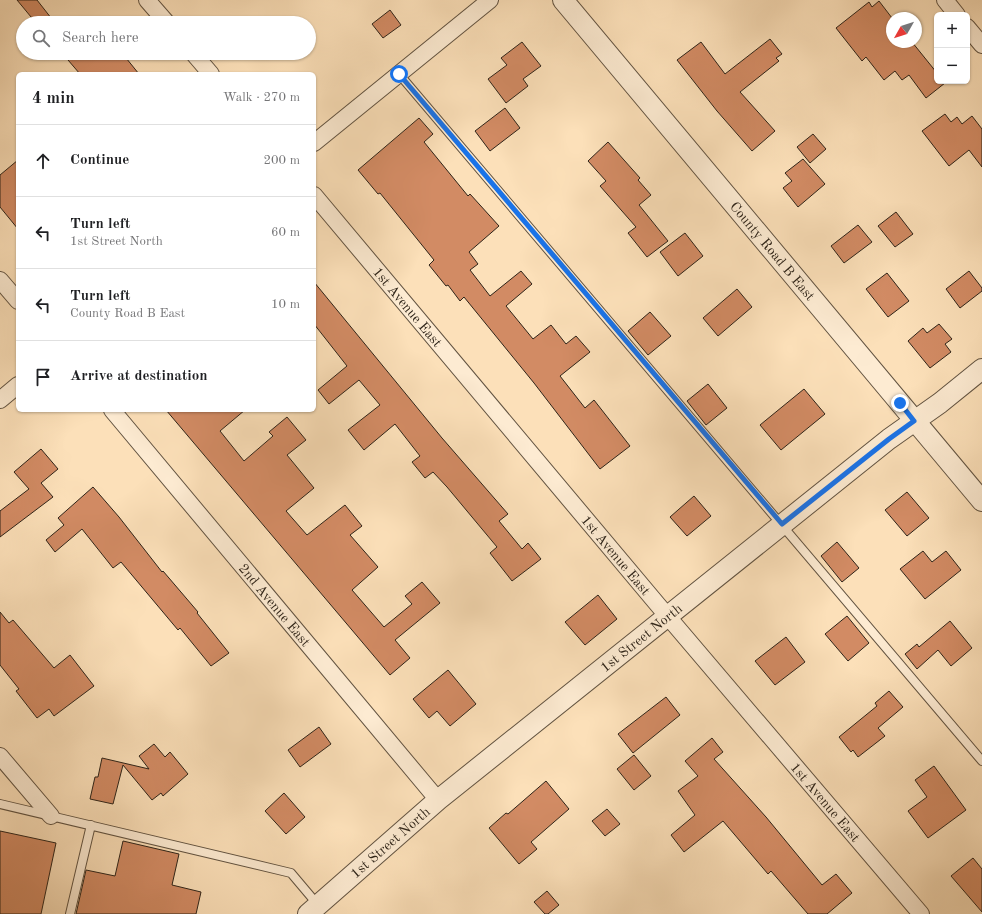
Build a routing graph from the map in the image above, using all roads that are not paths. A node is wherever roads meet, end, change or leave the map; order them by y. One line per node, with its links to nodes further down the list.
1 (147, 0): 6 (street)
2 (490, 0): 11 (street)
3 (563, 0): 20 (street, County Road B East)
4 (944, 0): 5 (street)
5 (954, 12)
6 (161, 16)
7 (970, 31): 8 (street)
8 (982, 45)
9 (199, 60): 10 (street)
10 (209, 72)
11 (399, 74): 12 (street); 22 (lane)
12 (316, 141)
13 (316, 197): 23 (street, 1st Avenue East)
14 (0, 280): 15 (street)
15 (16, 299)
16 (982, 369): 20 (street, 1st Street North)
17 (16, 387): 18 (street)
18 (0, 400)
19 (114, 412): 26 (street, 2nd Avenue East)
20 (914, 421): 21 (street, County Road B East); 22 (street, 1st Street North)
21 (982, 501)
22 (782, 524): 23 (street, 1st Street North); 25 (lane)
23 (667, 616): 26 (street, 1st Street North); 32 (street, 1st Avenue East)
24 (0, 756): 28 (street)
25 (982, 761)
26 (438, 800): 30 (street, 1st Street North)
27 (0, 804): 28 (lane)
28 (51, 816): 29 (lane)
29 (91, 825): 30 (lane); 31 (lane)
30 (313, 910)
31 (70, 914)
32 (921, 914)

